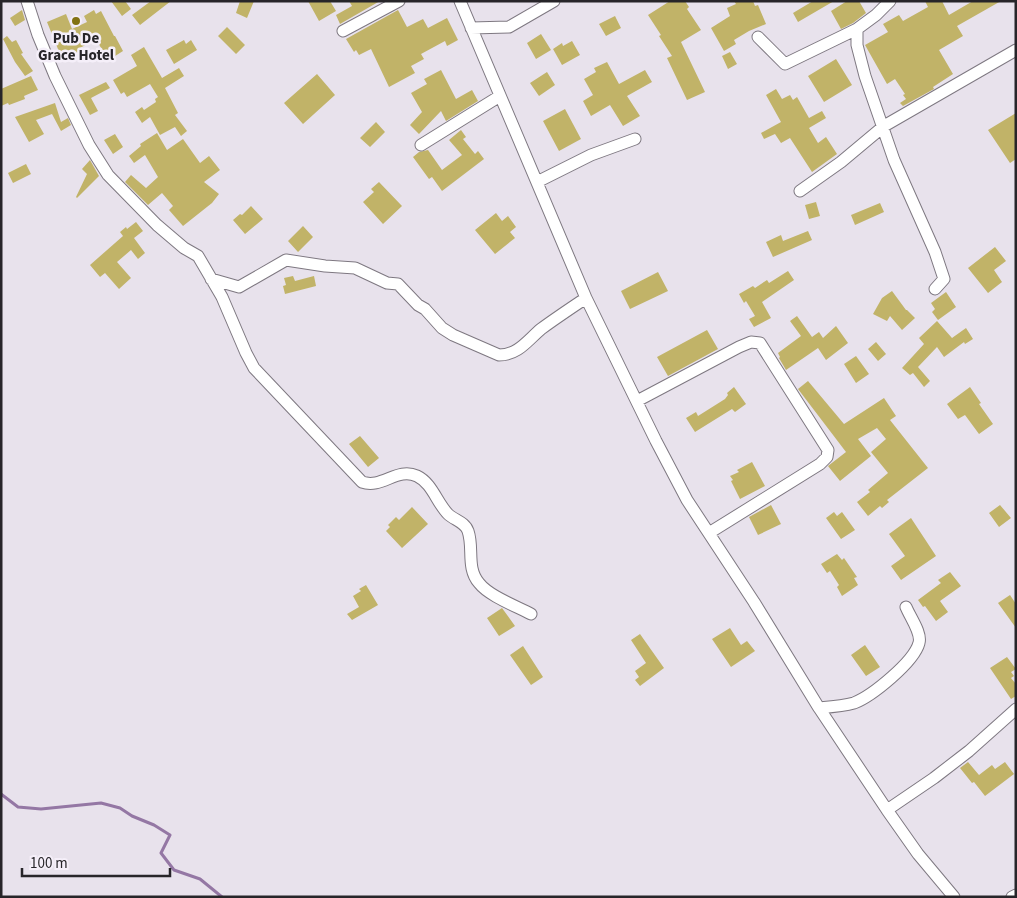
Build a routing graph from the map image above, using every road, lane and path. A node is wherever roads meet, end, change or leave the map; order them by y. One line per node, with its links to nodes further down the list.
1 (27, 1): 17 (street)
2 (399, 1): 8 (street)
3 (460, 1): 6 (street)
4 (554, 1): 6 (street)
5 (890, 1): 7 (street)
6 (471, 28): 11 (street)
7 (857, 29): 9 (street); 12 (street)
8 (343, 31)
9 (758, 37)
10 (1016, 50): 12 (street)
11 (500, 96): 14 (street); 15 (street)
12 (884, 126): 16 (street); 18 (street)
13 (635, 139): 15 (street)
14 (421, 145)
15 (536, 182): 19 (street)
16 (800, 191)
17 (211, 278): 19 (street); 23 (street)
18 (935, 289)
19 (586, 298): 20 (street)
20 (637, 402): 21 (street); 21 (street)
21 (709, 533): 24 (street)
22 (906, 607): 24 (street)
23 (531, 614)
24 (819, 708): 26 (street)
25 (1016, 709): 26 (street)
26 (887, 810): 28 (street)
27 (1016, 895): 29 (street)
28 (954, 897)
29 (1012, 897)

